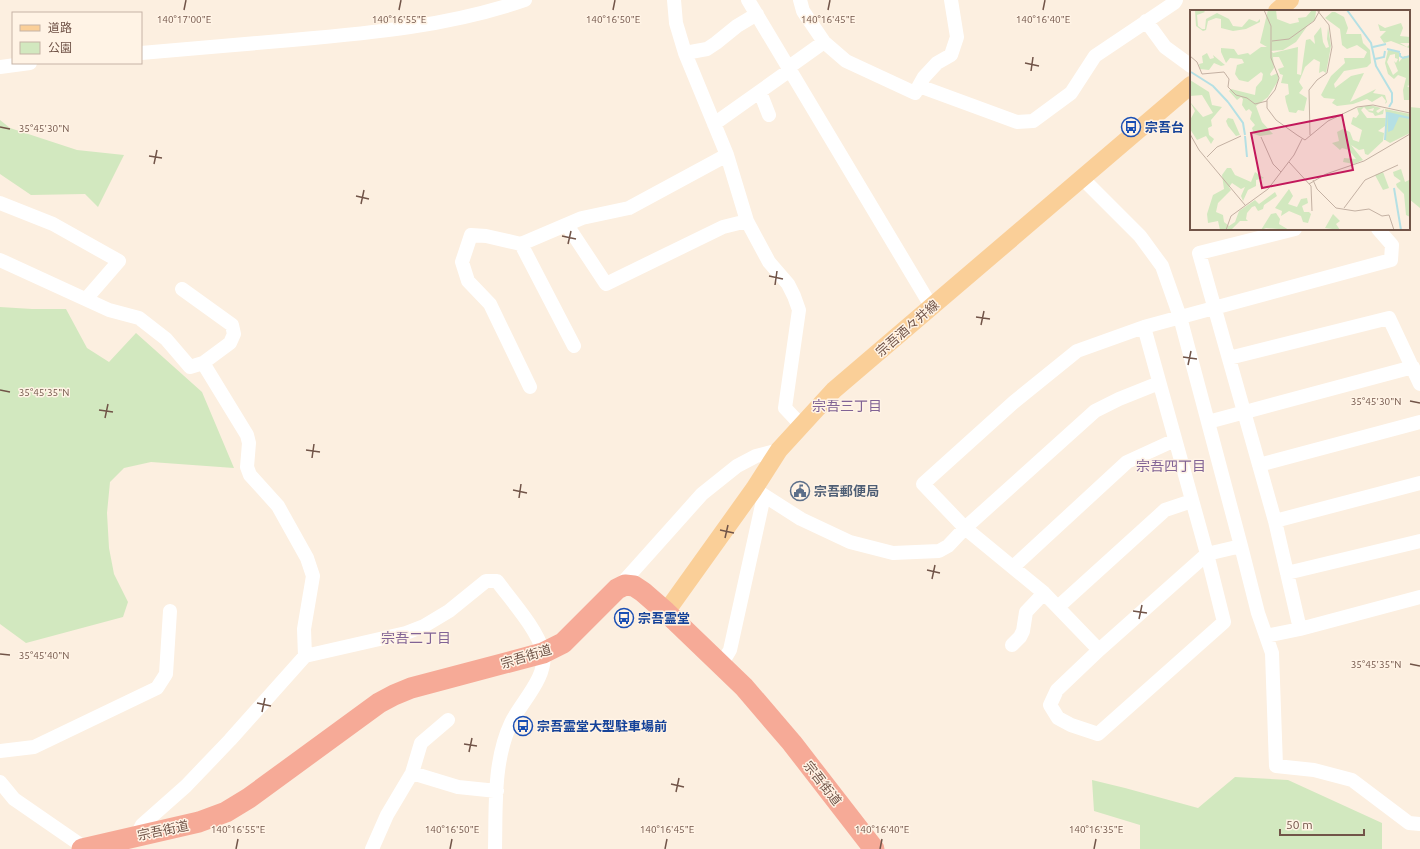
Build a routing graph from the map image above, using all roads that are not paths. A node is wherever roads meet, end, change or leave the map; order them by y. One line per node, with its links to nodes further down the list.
1 (525, 0): 12 (street)
2 (674, 0): 13 (street)
3 (748, 0): 9 (street)
4 (951, 0): 18 (street)
5 (1176, 0): 10 (street)
6 (1290, 0): 8 (main road)
7 (802, 2): 11 (street)
8 (1278, 10)
9 (757, 14): 13 (street); 17 (street)
10 (1146, 21): 15 (street); 18 (street)
11 (824, 42): 17 (street); 18 (street)
12 (142, 53)
13 (684, 53): 22 (street)
14 (22, 64): 16 (street)
15 (1190, 65)
16 (0, 67)
17 (790, 68): 20 (street); 34 (street)
18 (919, 86)
19 (1190, 86): 24 (main road, 宗吾酒々井線)
20 (760, 92): 21 (street); 22 (street)
21 (769, 115)
22 (714, 124): 23 (street)
23 (727, 155): 26 (street); 27 (street)
24 (1082, 178): 34 (main road, 宗吾酒々井線); 36 (street)
25 (0, 203): 33 (street)
26 (747, 221): 27 (street); 48 (street)
27 (567, 225): 30 (street)
28 (1291, 230): 35 (street)
29 (1379, 230): 35 (street)
30 (521, 244): 38 (street); 44 (street)
31 (0, 260): 33 (street)
32 (182, 289): 40 (street)
33 (86, 299): 40 (street)
34 (931, 306): 48 (main road, 宗吾酒々井線)
35 (1214, 308): 36 (street); 39 (street)
36 (1180, 317): 37 (street); 46 (street)
37 (1144, 327): 42 (street); 56 (street)
38 (574, 346)
39 (1229, 358): 41 (street); 45 (street)
40 (203, 363): 73 (street)
41 (1413, 367): 43 (street); 45 (street)
42 (1159, 383): 49 (street); 56 (street)
43 (1420, 384)
44 (530, 387)
45 (1244, 412): 46 (street); 51 (street)
46 (1208, 422): 58 (street)
47 (1420, 422): 51 (street)
48 (801, 425): 50 (main road, 宗吾酒々井線)
49 (1175, 440): 54 (street); 60 (street)
50 (779, 450): 53 (main road, 宗吾酒々井線); 62 (street)
51 (1259, 466): 55 (street)
52 (1420, 483): 55 (street)
53 (759, 492): 56 (street); 67 (main road, 宗吾酒々井線); 74 (street)
54 (1192, 501): 59 (street); 65 (street)
55 (1275, 521): 61 (street)
56 (965, 528): 60 (street)
57 (1420, 541): 61 (street)
58 (1241, 546): 59 (street); 69 (street)
59 (1207, 554): 71 (street); 71 (street)
60 (1013, 567): 63 (street)
61 (1287, 573): 68 (street)
62 (617, 589): 67 (highway, 宗吾街道); 72 (highway, 宗吾街道)
63 (1044, 593): 65 (street); 70 (street)
64 (1420, 597): 68 (street)
65 (1058, 607): 71 (street)
66 (170, 611): 76 (street)
67 (666, 612): 74 (highway, 宗吾街道)
68 (1300, 629): 69 (street)
69 (1266, 636): 80 (street)
70 (1012, 645)
71 (1099, 650)
72 (543, 653): 73 (street); 79 (street); 81 (highway, 宗吾街道)
73 (305, 656): 81 (street)
74 (721, 665): 85 (highway, 宗吾街道)
75 (448, 720): 77 (street)
76 (0, 751)
77 (412, 773): 79 (street); 83 (street)
78 (0, 782): 82 (street)
79 (497, 791): 84 (street)
80 (1420, 824)
81 (142, 835): 82 (highway, 宗吾街道)
82 (83, 849)
83 (372, 849)
84 (495, 849)
85 (874, 849)

